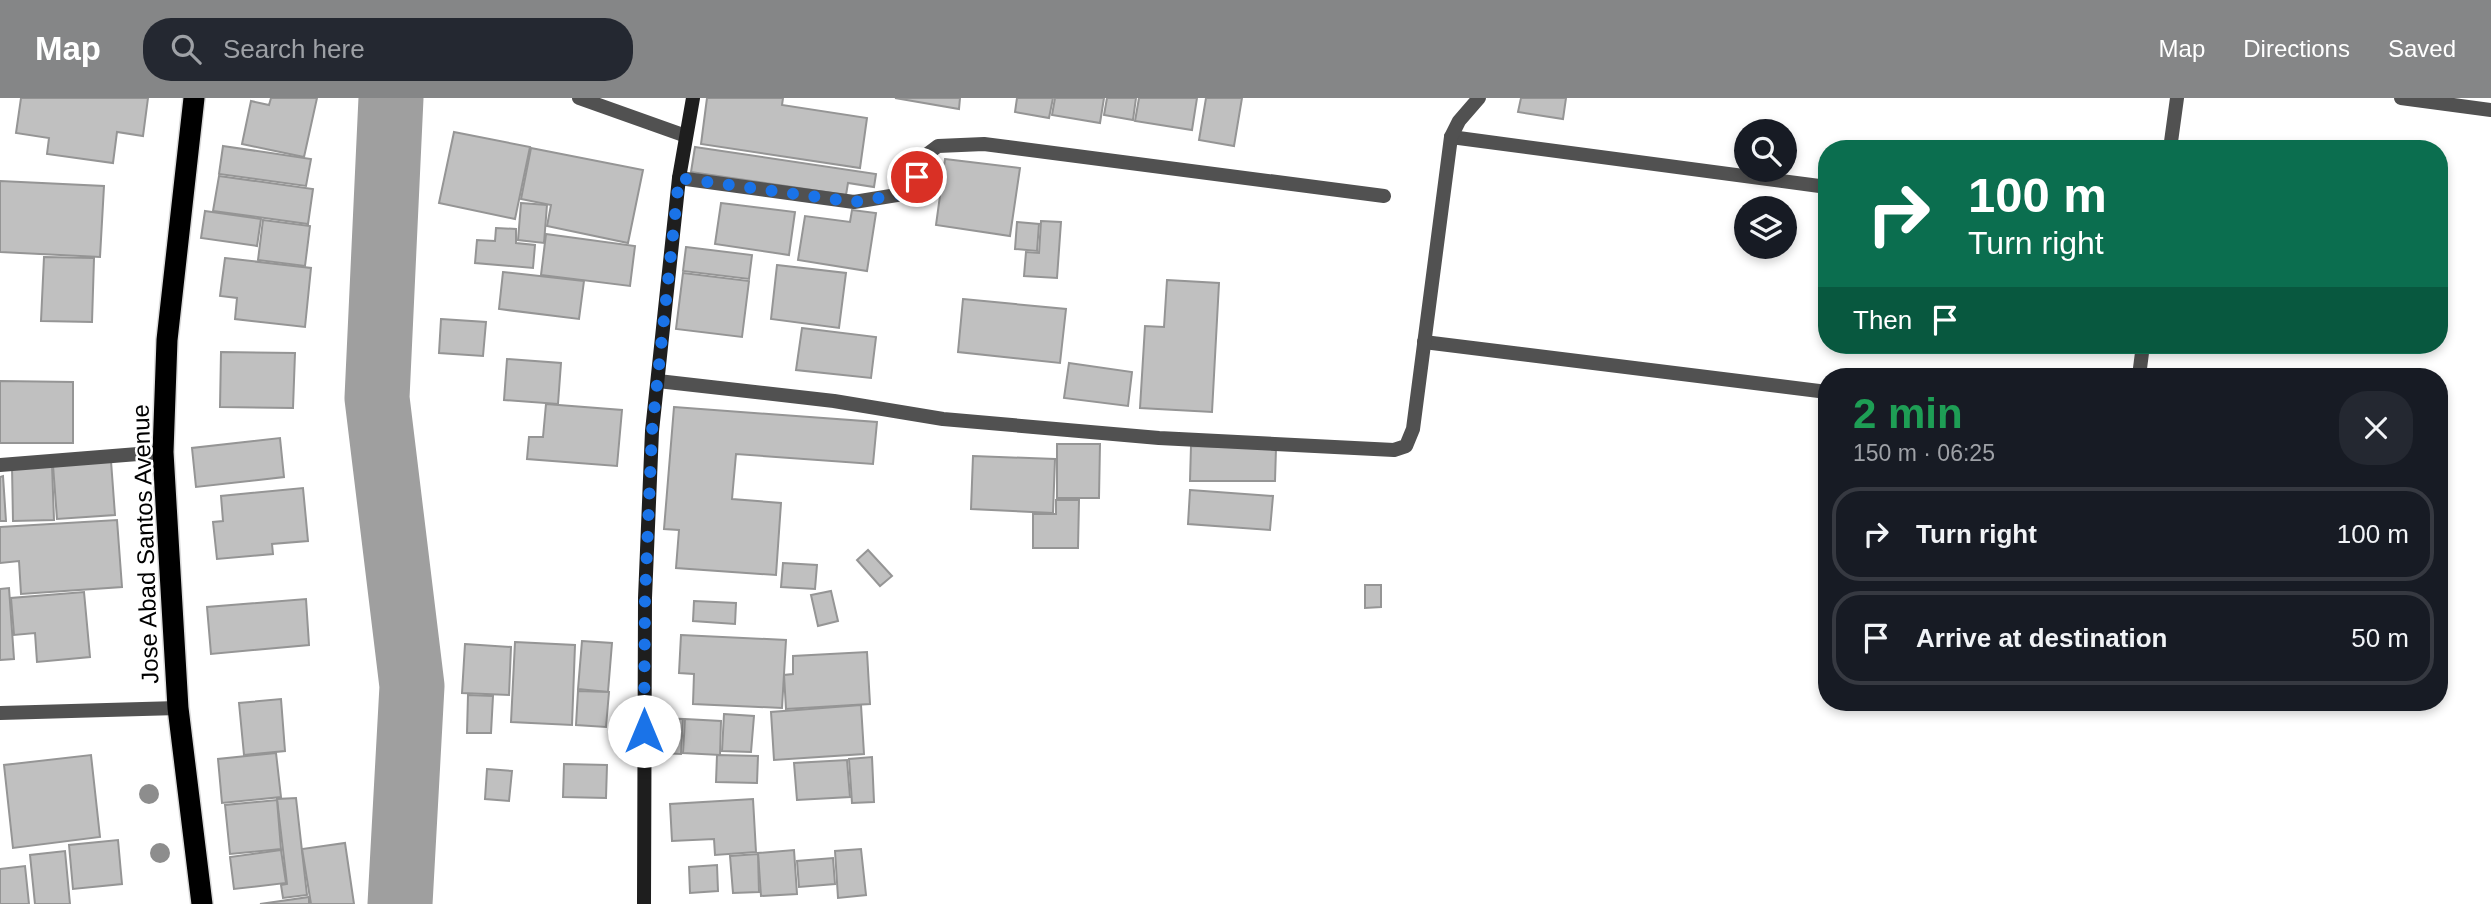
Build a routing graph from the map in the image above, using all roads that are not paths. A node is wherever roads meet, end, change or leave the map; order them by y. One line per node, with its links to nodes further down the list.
1 (194, 98): 17 (highway, Jose Abad Santos Avenue)
2 (579, 98): 8 (street)
3 (693, 98): 8 (street)
4 (1479, 98): 9 (street)
5 (2177, 98): 10 (street)
6 (2401, 98): 7 (street)
7 (2491, 110)
8 (686, 135): 11 (street)
9 (1451, 137): 12 (street); 14 (street)
10 (2171, 140)
11 (679, 178): 13 (street); 15 (street)
12 (1818, 186)
13 (1384, 197)
14 (1424, 342): 15 (street); 16 (street)
15 (658, 381): 22 (street)
16 (1818, 391)
17 (163, 452): 18 (street); 19 (highway, Jose Abad Santos Avenue)
18 (0, 465)
19 (178, 708): 20 (street); 21 (highway, Jose Abad Santos Avenue)
20 (0, 713)
21 (202, 904)
22 (645, 904)

